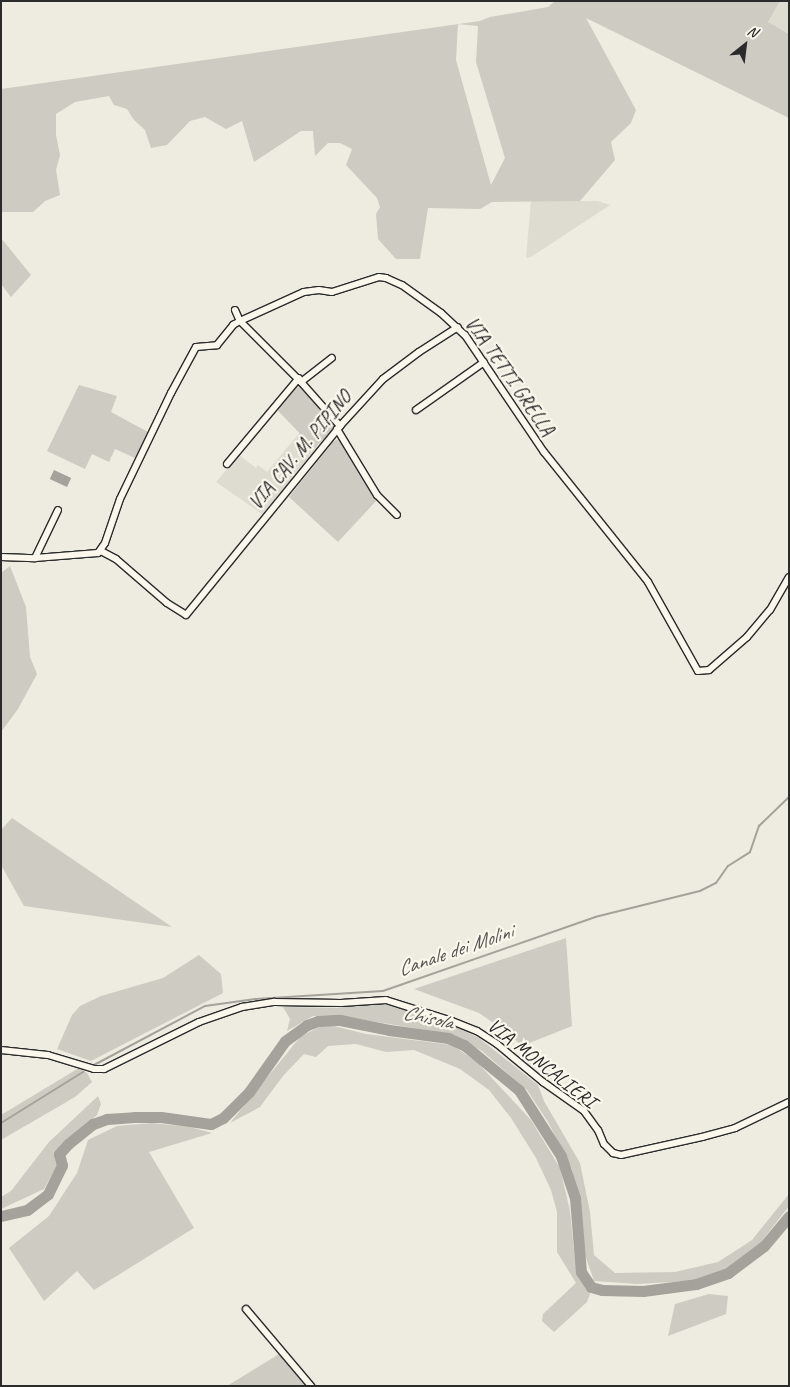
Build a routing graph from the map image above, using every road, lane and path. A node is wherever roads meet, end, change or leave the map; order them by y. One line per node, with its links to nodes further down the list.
1 (235, 310): 2 (street)
2 (240, 321): 3 (street, VIA TETTI GRELLA); 6 (street); 12 (street, VIA TETTI GRELLA)
3 (458, 327): 5 (street, VIA TETTI GRELLA); 8 (street, VIA CAV. M. PIPINO)
4 (332, 358): 6 (street)
5 (484, 362): 7 (street); 15 (street, VIA TETTI GRELLA)
6 (300, 380): 8 (street); 9 (street)
7 (416, 410)
8 (339, 427): 11 (street); 12 (street, VIA CAV. M. PIPINO)
9 (227, 464)
10 (58, 510): 14 (street)
11 (397, 515)
12 (101, 551): 14 (street)
13 (1, 558): 14 (street)
14 (35, 558)
15 (789, 577)
16 (1, 1050): 17 (street, VIA MONCALIERI)
17 (789, 1102)
18 (246, 1309): 19 (street)
19 (311, 1386)

